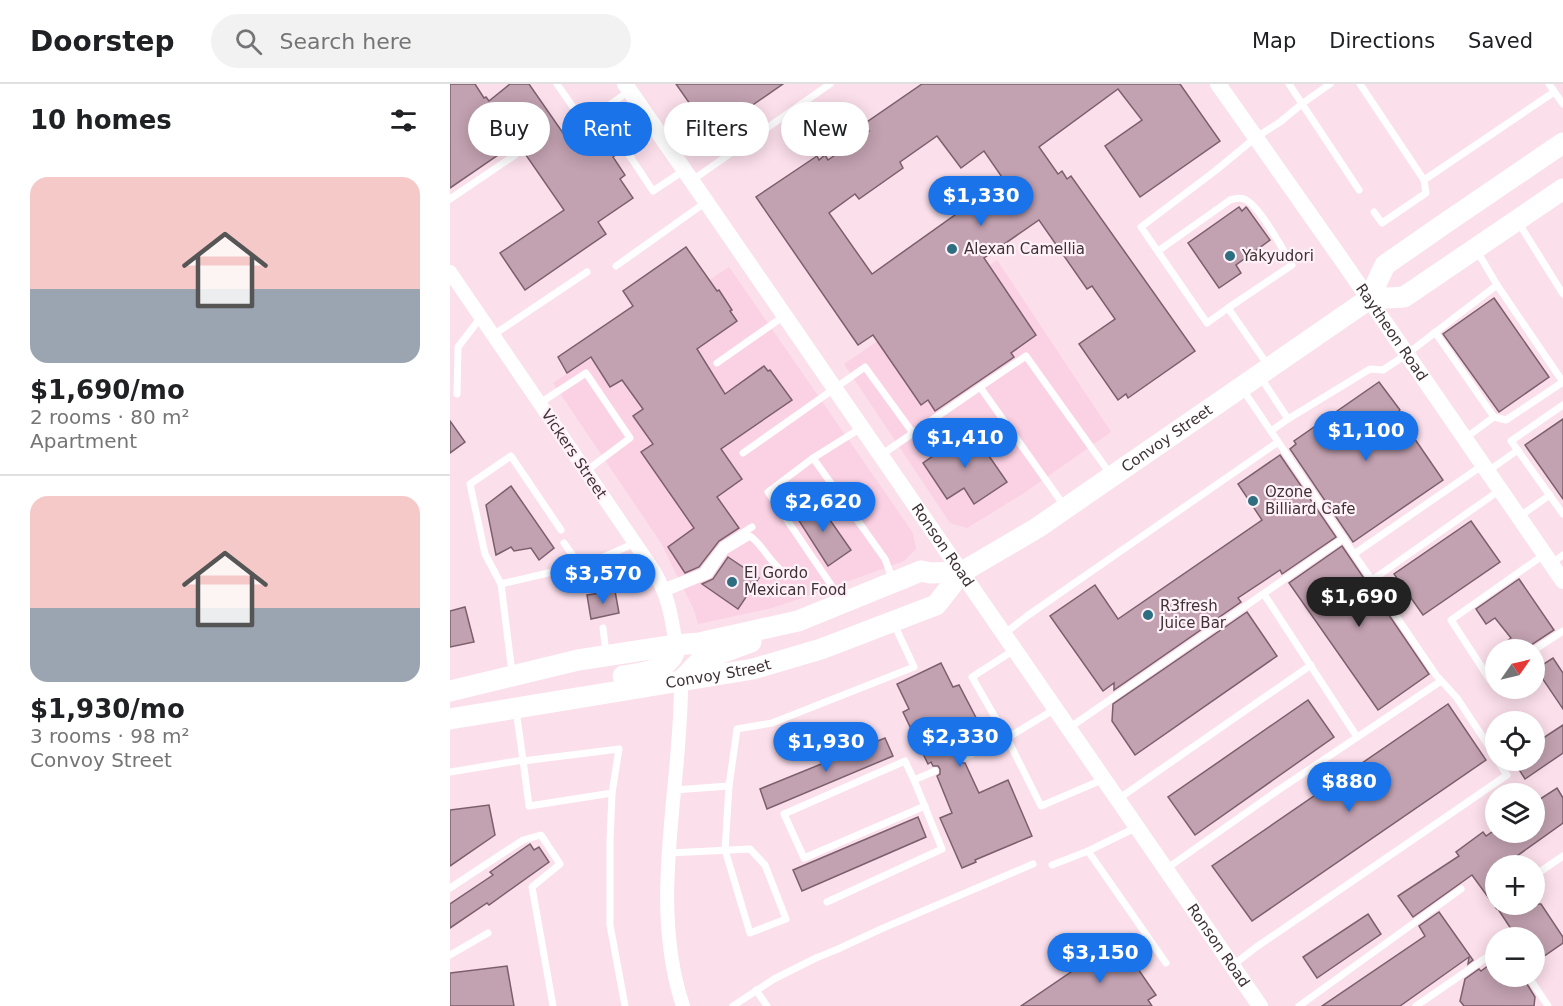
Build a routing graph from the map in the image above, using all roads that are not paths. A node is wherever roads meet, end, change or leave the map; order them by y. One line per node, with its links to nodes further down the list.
1 (556, 84): 10 (lane)
2 (830, 84): 18 (lane)
3 (1218, 84): 14 (street, Raytheon Road)
4 (1289, 84): 12 (lane)
5 (1330, 84): 12 (lane)
6 (1360, 84): 19 (lane)
7 (1549, 84): 9 (lane)
8 (627, 88): 11 (lane); 18 (street, Ronson Road)
9 (1554, 92): 13 (lane); 19 (lane)
10 (569, 102)
11 (611, 102)
12 (1302, 103): 14 (lane); 21 (lane)
13 (1563, 104)
14 (1255, 138): 27 (lane); 33 (street, Raytheon Road)
15 (1563, 143): 33 (main road, Convoy Street)
16 (514, 156): 22 (lane)
17 (629, 156): 18 (lane)
18 (688, 176): 23 (street, Ronson Road)
19 (1424, 180): 24 (lane)
20 (1563, 189): 25 (main road)
21 (1359, 190)
22 (450, 199)
23 (706, 202): 28 (lane); 35 (street, Ronson Road)
24 (1374, 212)
25 (1517, 220): 26 (main road); 32 (lane)
26 (1476, 248): 31 (lane); 33 (main road)
27 (1158, 251): 34 (lane); 34 (lane)
28 (616, 266)
29 (450, 272): 36 (street, Vickers Street)
30 (586, 272): 38 (lane)
31 (1497, 285): 37 (lane); 42 (lane)
32 (1563, 294)
33 (1369, 299): 39 (street, Raytheon Road); 41 (main road, Convoy Street)
34 (1228, 308): 41 (lane)
35 (784, 316): 40 (lane); 44 (street, Ronson Road)
36 (481, 317): 38 (street, Vickers Street); 46 (lane)
37 (1435, 332): 39 (lane); 49 (lane)
38 (493, 335): 47 (street, Vickers Street)
39 (1407, 354): 50 (lane); 54 (street, Raytheon Road)
40 (717, 363)
41 (1265, 372): 45 (main road, Convoy Street); 50 (lane)
42 (1563, 382): 49 (lane)
43 (980, 387): 53 (lane); 62 (lane); 65 (lane)
44 (834, 388): 51 (street, Ronson Road); 53 (lane); 57 (lane)
45 (1242, 388): 52 (lane); 62 (main road, Convoy Street)
46 (458, 394)
47 (540, 403): 61 (street, Vickers Street); 61 (lane)
48 (1563, 405): 56 (lane)
49 (1494, 417): 54 (lane)
50 (1288, 419): 52 (lane)
51 (862, 428): 58 (street, Ronson Road); 59 (lane)
52 (1271, 431): 55 (lane)
53 (913, 433): 58 (lane)
54 (1464, 438): 60 (street, Raytheon Road)
55 (1278, 442): 70 (lane); 89 (lane)
56 (1518, 450): 60 (lane); 64 (lane)
57 (743, 453)
58 (881, 455): 76 (street, Ronson Road)
59 (813, 458): 80 (lane); 84 (lane)
60 (1485, 468): 63 (street, Raytheon Road); 73 (lane)
61 (586, 471): 72 (street, Vickers Street)
62 (1113, 477): 65 (main road, Convoy Street)
63 (1500, 490): 67 (street, Raytheon Road); 78 (lane)
64 (1550, 495): 66 (lane); 67 (lane)
65 (1066, 508): 76 (main road, Convoy Street)
66 (1563, 514)
67 (1519, 517): 74 (street, Raytheon Road)
68 (752, 527): 82 (lane)
69 (561, 530): 81 (lane)
70 (1344, 538): 73 (lane); 83 (lane)
71 (564, 543): 75 (lane)
72 (635, 543): 75 (lane); 82 (street, Vickers Street)
73 (1354, 554): 78 (lane)
74 (1553, 558): 79 (street, Raytheon Road); 95 (lane)
75 (579, 568): 81 (lane)
76 (962, 573): 80 (main road); 86 (main road, Convoy Street); 89 (street, Ronson Road)
77 (786, 574): 82 (lane)
78 (1372, 580): 98 (lane)
79 (1563, 581)
80 (894, 582): 84 (main road)
81 (501, 584): 96 (lane)
82 (664, 590): 91 (street, Vickers Street)
83 (1264, 594): 94 (lane); 104 (lane)
84 (843, 603): 85 (main road)
85 (798, 621): 91 (main road); 97 (main road)
86 (893, 622): 97 (main road, Convoy Street); 115 (lane)
87 (603, 628): 93 (lane)
88 (1563, 631): 90 (lane)
89 (1004, 634): 92 (street, Ronson Road)
90 (1545, 643)
91 (676, 645): 93 (main road); 100 (main road)
92 (1015, 650): 102 (street, Ronson Road); 106 (lane)
93 (607, 656): 96 (main road)
94 (1311, 665): 105 (lane); 118 (lane)
95 (1485, 672)
96 (512, 676): 99 (main road)
97 (681, 681): 100 (main road, Convoy Street); 116 (street)
98 (1441, 681): 105 (lane); 107 (lane)
99 (450, 691)
100 (553, 702): 101 (main road, Convoy Street)
101 (516, 708): 103 (main road, Convoy Street); 109 (lane)
102 (1055, 709): 104 (street, Ronson Road); 106 (lane)
103 (450, 719)
104 (1069, 728): 113 (street, Ronson Road)
105 (1358, 737): 128 (lane)
106 (1007, 738): 108 (lane); 113 (lane)
107 (1485, 742)
108 (963, 758)
109 (523, 760): 112 (lane); 117 (lane); 117 (lane)
110 (935, 771): 114 (lane)
111 (1504, 771): 136 (lane)
112 (450, 772)
113 (1104, 779): 118 (street, Ronson Road)
114 (914, 780): 119 (lane); 119 (lane)
115 (729, 786): 116 (lane); 121 (lane)
116 (674, 790): 123 (street)
117 (612, 793): 140 (lane)
118 (1117, 799): 120 (street, Ronson Road)
119 (925, 806): 131 (lane)
120 (1137, 827): 122 (lane); 128 (street, Ronson Road)
121 (725, 850): 121 (lane); 123 (lane)
122 (1088, 851): 126 (lane); 135 (lane)
123 (669, 853): 141 (street)
124 (1563, 856): 127 (lane)
125 (1034, 864): 138 (lane)
126 (1052, 865)
127 (1545, 868)
128 (1166, 869): 136 (street, Ronson Road)
129 (450, 888): 139 (lane)
130 (1461, 889): 145 (lane)
131 (827, 902)
132 (488, 933): 133 (lane)
133 (450, 955)
134 (1485, 959): 146 (lane)
135 (1166, 963)
136 (1232, 966): 144 (street, Ronson Road)
137 (1535, 987): 147 (lane)
138 (756, 990): 142 (lane); 143 (lane)
139 (553, 1006)
140 (625, 1006)
141 (683, 1006)
142 (734, 1006)
143 (767, 1006)
144 (1260, 1006)
145 (1299, 1006)
146 (1416, 1006)
147 (1548, 1006)

